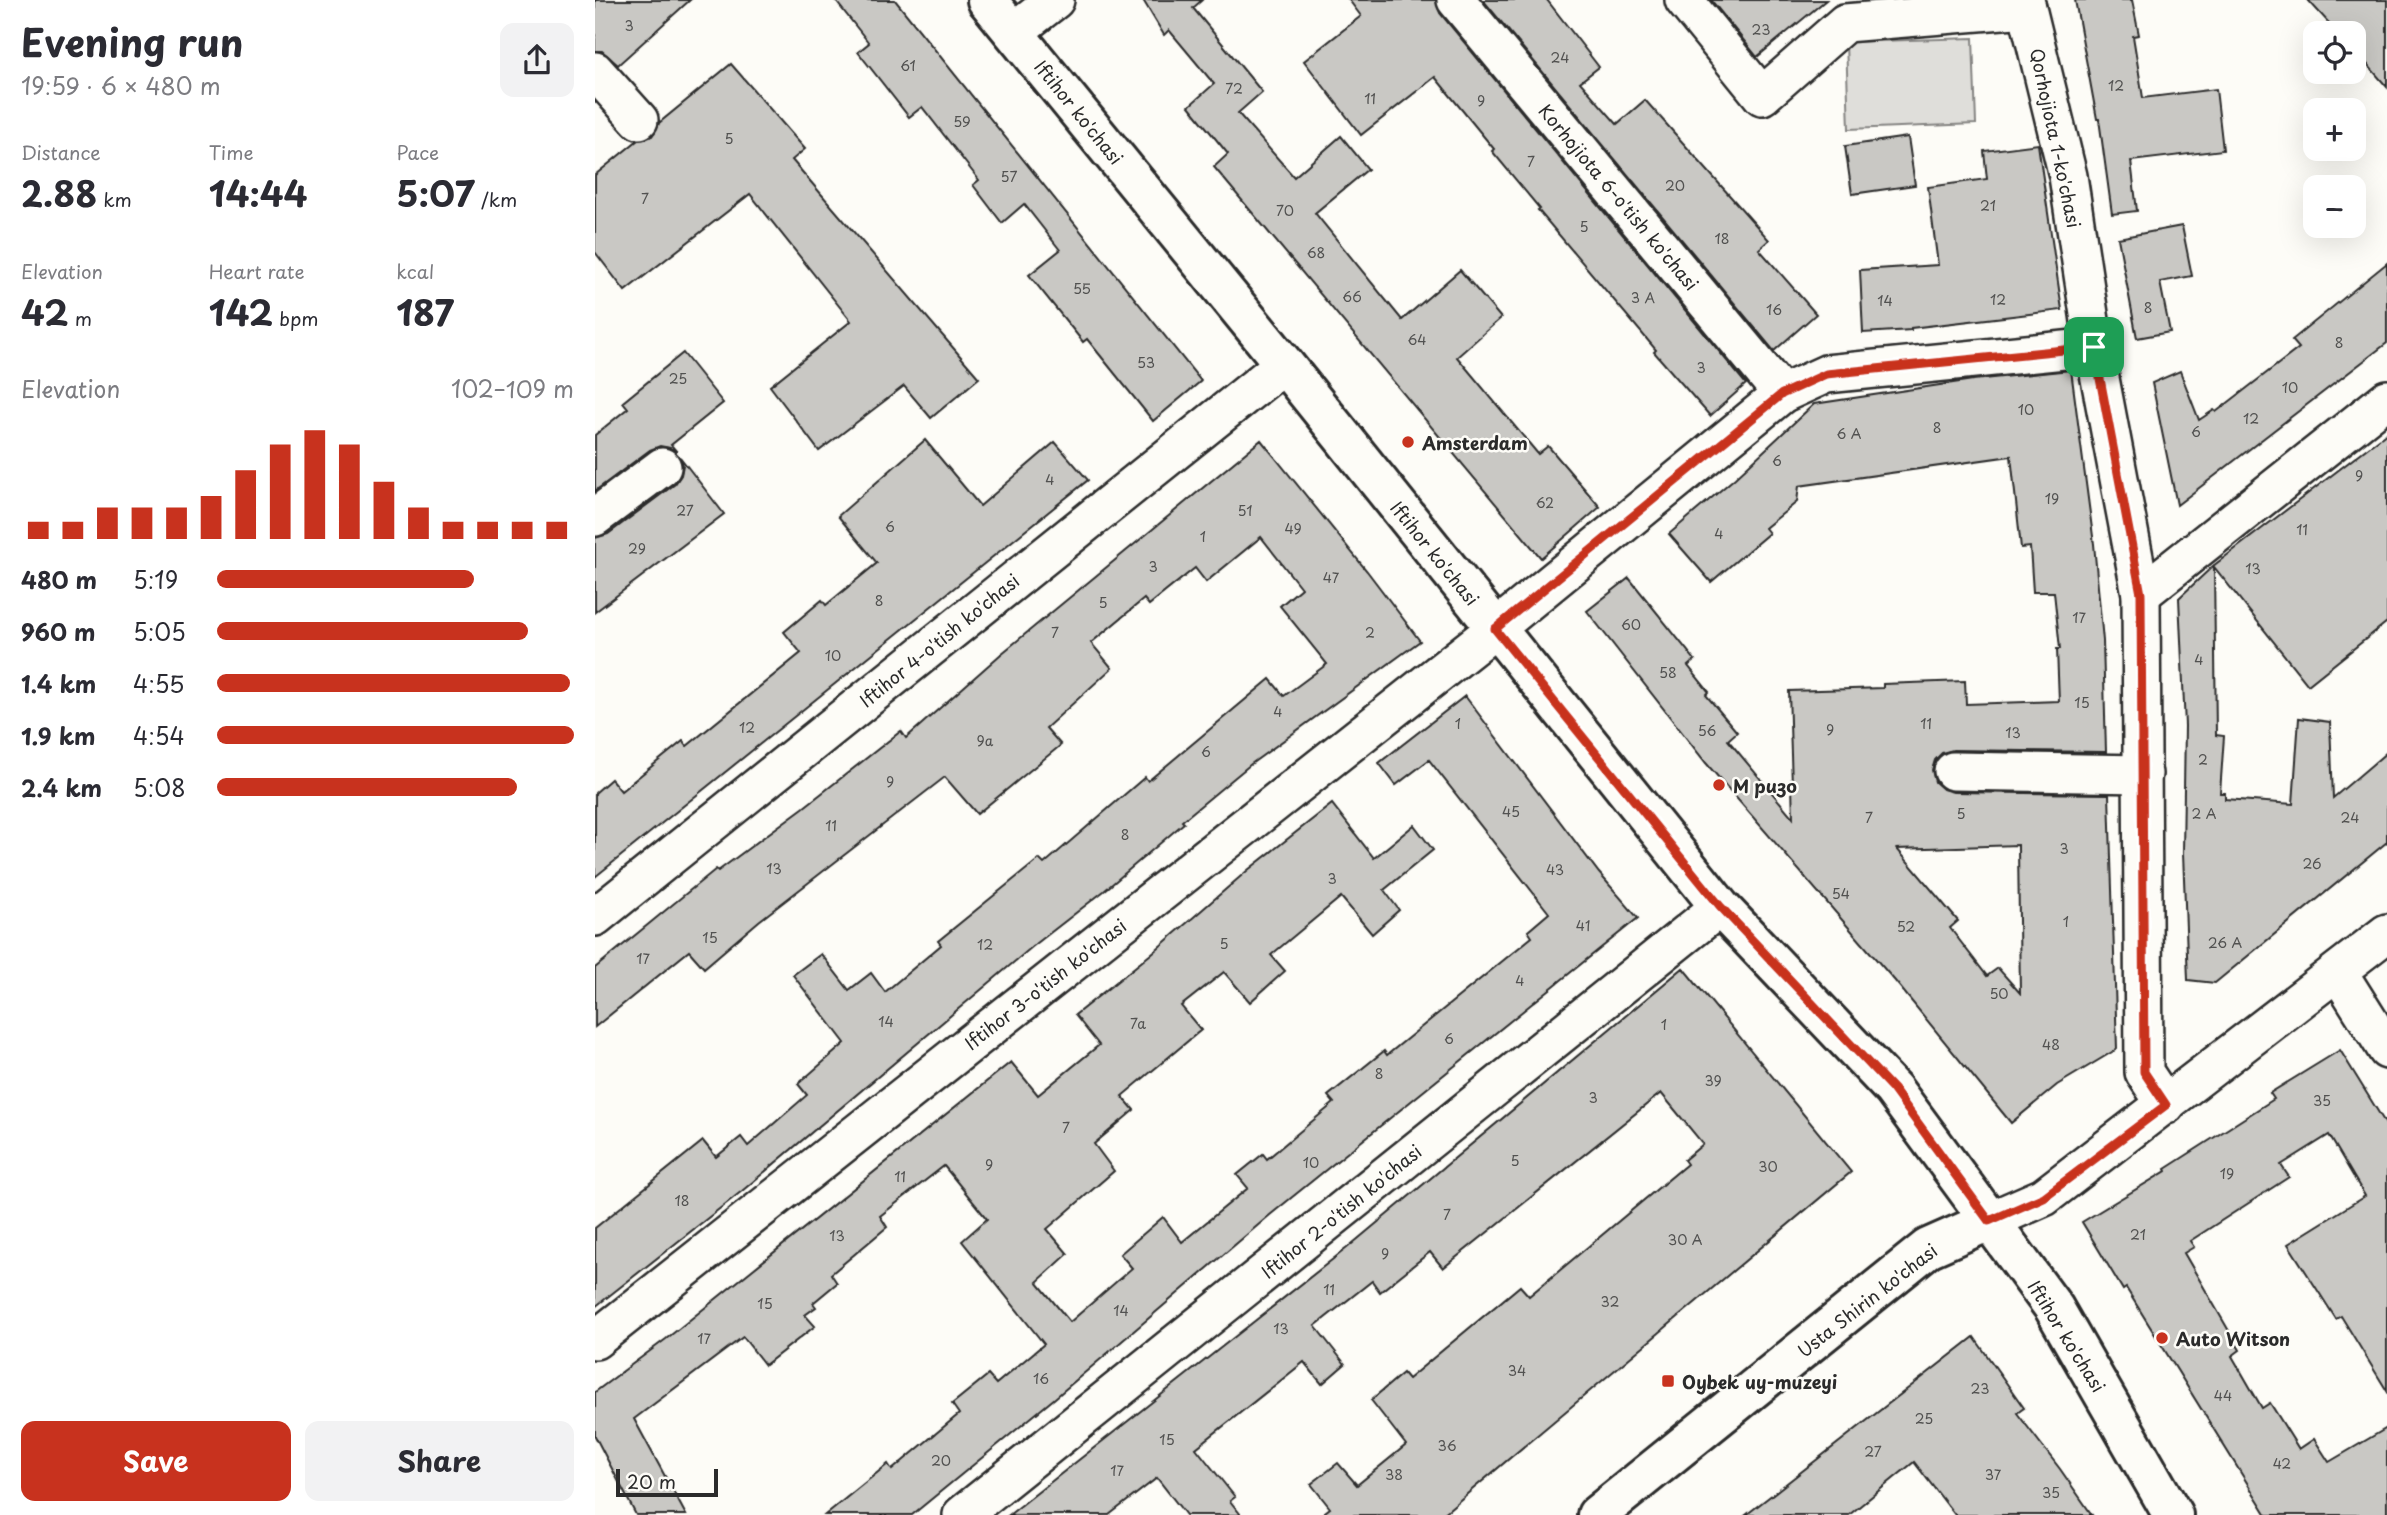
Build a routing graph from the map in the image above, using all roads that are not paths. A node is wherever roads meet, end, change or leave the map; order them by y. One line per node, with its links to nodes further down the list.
1 (987, 0): 7 (main road, Iftihor ko'chasi)
2 (1055, 0): 7 (street)
3 (1456, 0): 12 (street, Korhojiota 6-o'tish ko'chasi)
4 (1684, 0): 6 (street)
5 (2026, 4): 6 (street); 10 (street, Qorhojiota 1-ko'chasi)
6 (1972, 7)
7 (1014, 32): 11 (main road, Iftihor ko'chasi)
8 (595, 71): 9 (street)
9 (639, 120)
10 (2094, 347): 12 (street); 16 (street, Qorhojiota 1-ko'chasi)
11 (1284, 364): 17 (main road, Iftihor ko'chasi); 21 (street, Iftihor 4-o'tish ko'chasi)
12 (1782, 394): 17 (street)
13 (2387, 400): 16 (street)
14 (662, 467): 15 (street)
15 (595, 517)
16 (2141, 594): 19 (street, Qorhojiota 1-ko'chasi)
17 (1495, 629): 20 (main road, Iftihor ko'chasi); 27 (street, Iftihor 3-o'tish ko'chasi)
18 (1953, 771): 19 (street)
19 (2143, 774): 25 (street, Qorhojiota 1-ko'chasi)
20 (1720, 906): 26 (main road, Iftihor ko'chasi); 28 (street, Iftihor 2-o'tish ko'chasi)
21 (595, 917)
22 (2387, 933): 23 (street, Usta Shirin ko'chasi)
23 (2338, 972): 24 (street); 25 (street, Usta Shirin ko'chasi)
24 (2387, 1050)
25 (2166, 1105): 26 (street, Usta Shirin ko'chasi)
26 (1989, 1221): 29 (main road, Usta Shirin ko'chasi); 30 (main road, Iftihor ko'chasi)
27 (595, 1340)
28 (962, 1515)
29 (1597, 1515)
30 (2173, 1515)

